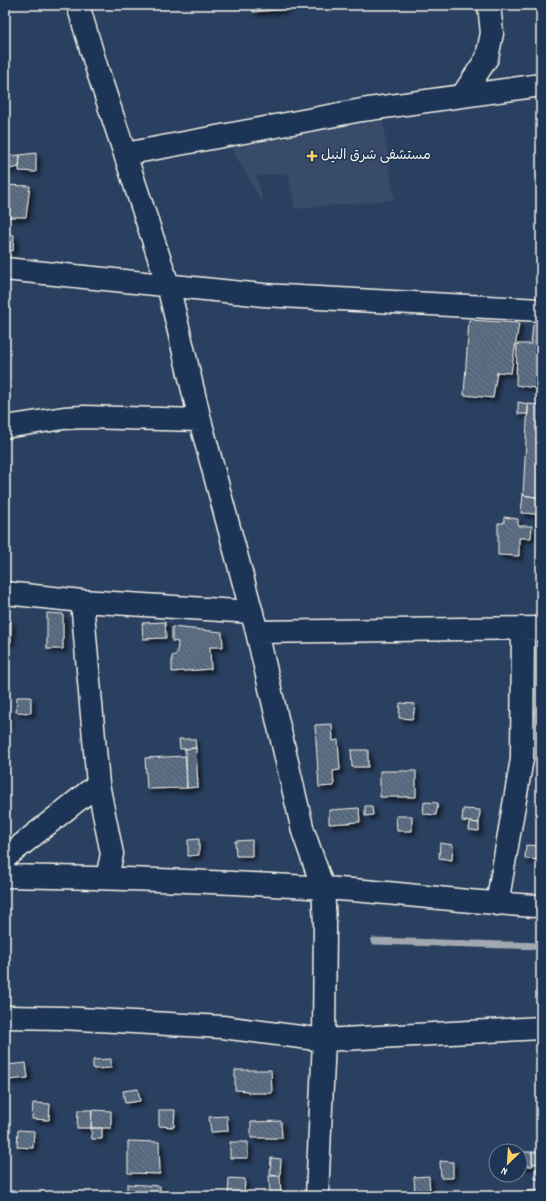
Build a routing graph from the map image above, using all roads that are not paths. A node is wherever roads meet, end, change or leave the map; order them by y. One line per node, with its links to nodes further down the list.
1 (78, 5): 5 (street)
2 (489, 5): 4 (street)
3 (541, 86): 4 (street)
4 (462, 96): 5 (street)
5 (125, 154): 7 (street)
6 (5, 269): 7 (street)
7 (168, 285): 8 (street); 9 (street)
8 (541, 310)
9 (200, 420): 10 (street); 13 (street)
10 (5, 427)
11 (5, 593): 12 (street)
12 (82, 601): 13 (street); 15 (street)
13 (255, 622): 14 (street); 19 (street)
14 (532, 628): 20 (street)
15 (98, 784): 16 (street); 18 (street)
16 (5, 858)
17 (5, 876): 18 (street)
18 (107, 878): 19 (street)
19 (323, 888): 20 (street); 24 (street)
20 (497, 904): 21 (street)
21 (541, 906)
22 (5, 1017): 24 (street)
23 (541, 1028): 24 (street)
24 (324, 1040): 25 (street)
25 (317, 1196)

